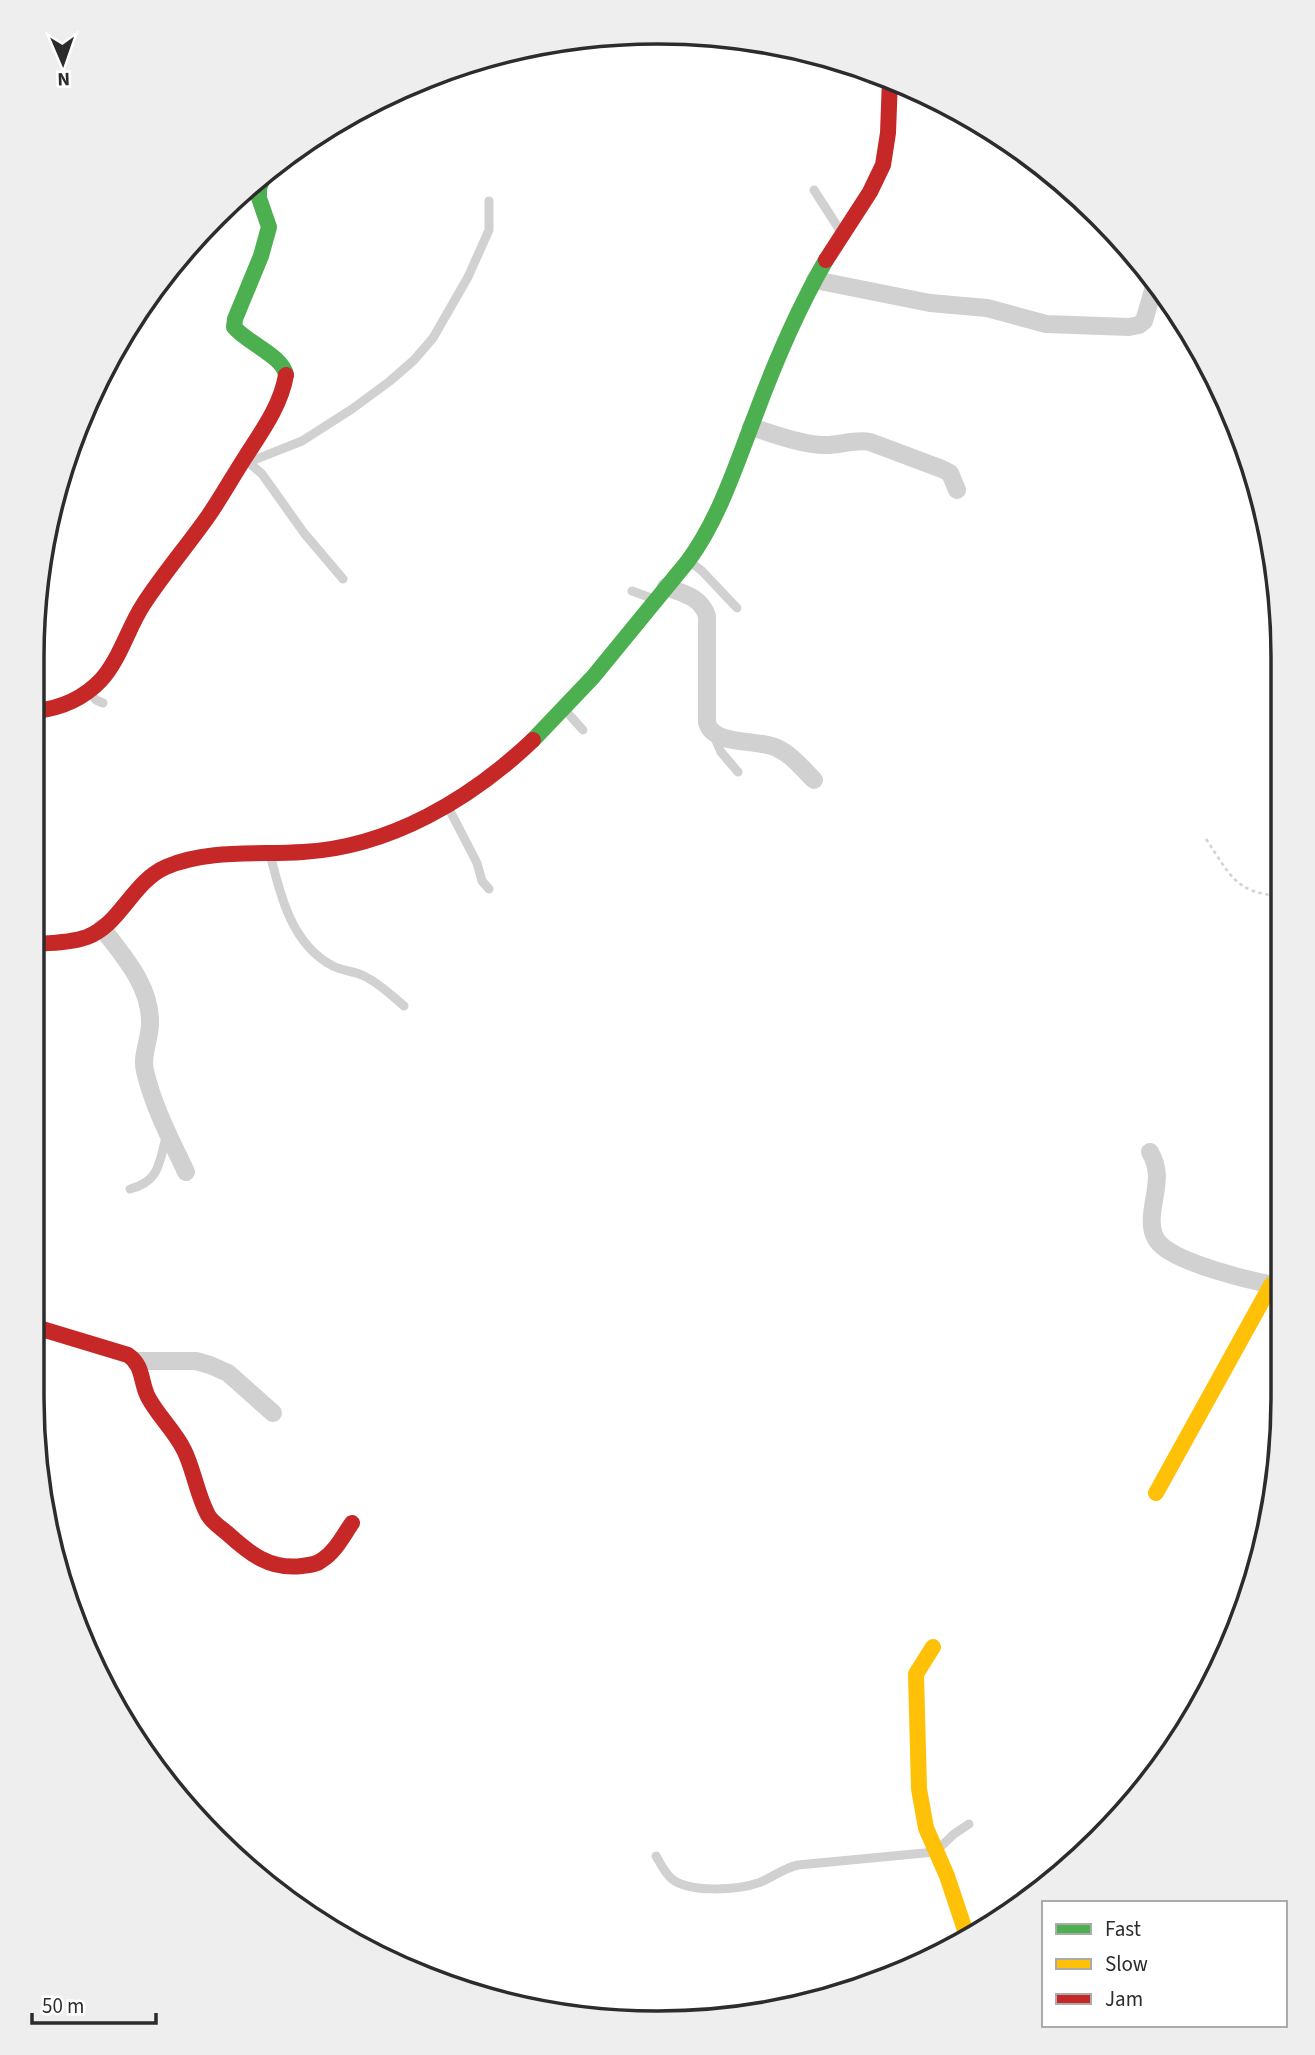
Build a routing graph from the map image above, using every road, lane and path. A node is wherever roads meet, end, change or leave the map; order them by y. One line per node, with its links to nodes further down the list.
1 (890, 89): 5 (street)
2 (814, 190): 5 (lane)
3 (259, 191): 9 (street)
4 (489, 201): 9 (lane)
5 (842, 233): 6 (street)
6 (815, 280): 7 (street); 8 (street)
7 (1152, 295)
8 (751, 427): 10 (street); 11 (street)
9 (246, 461): 12 (lane); 16 (street)
10 (957, 489)
11 (688, 560): 14 (street); 15 (lane)
12 (343, 579)
13 (632, 591): 14 (lane)
14 (661, 593): 18 (street); 21 (street)
15 (737, 608)
16 (88, 691): 17 (lane); 19 (street)
17 (103, 703)
18 (564, 708): 20 (lane); 24 (street)
19 (44, 711)
20 (583, 730)
21 (713, 734): 22 (lane); 23 (street)
22 (738, 772)
23 (814, 780)
24 (447, 806): 26 (street); 27 (lane)
25 (1206, 839): 28 (path)
26 (269, 853): 29 (street); 31 (lane)
27 (489, 889)
28 (1271, 895)
29 (102, 928): 30 (street); 32 (street)
30 (44, 943)
31 (404, 1006)
32 (167, 1132): 34 (street); 35 (lane)
33 (1150, 1152): 36 (street)
34 (186, 1172)
35 (130, 1189)
36 (1271, 1285)
37 (1271, 1293): 41 (street)
38 (44, 1330): 39 (street)
39 (137, 1361): 40 (street); 42 (street)
40 (273, 1413)
41 (1156, 1493)
42 (352, 1524)
43 (933, 1647): 45 (street)
44 (969, 1824): 45 (lane)
45 (936, 1852): 46 (lane); 47 (street)
46 (656, 1856)
47 (965, 1929)

